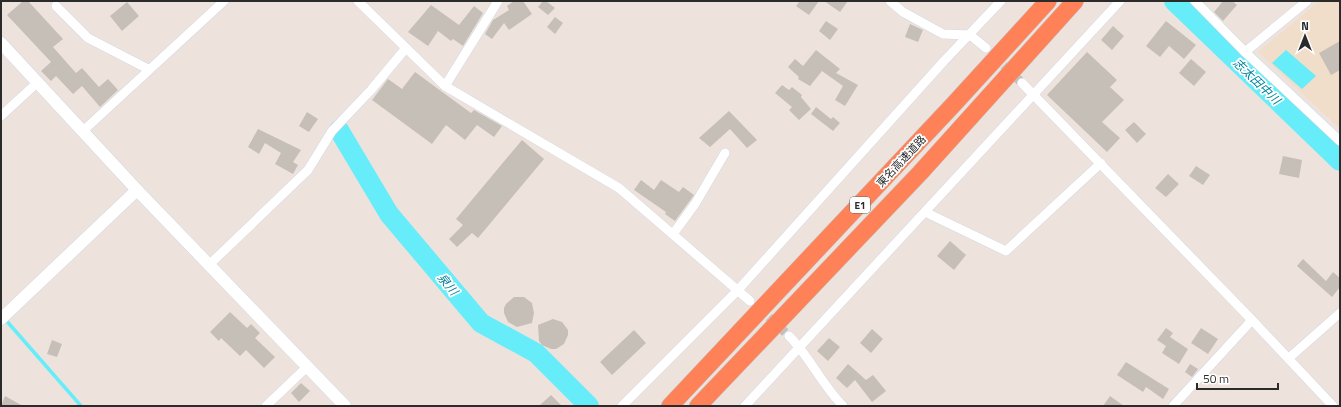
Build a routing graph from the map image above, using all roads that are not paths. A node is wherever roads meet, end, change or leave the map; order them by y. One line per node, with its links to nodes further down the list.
1 (224, 1): 17 (street)
2 (358, 1): 14 (street)
3 (498, 1): 20 (street)
4 (890, 1): 12 (street)
5 (1001, 1): 12 (street)
6 (1048, 1): 43 (highway, 東名高速道路 / E1)
7 (1075, 1): 44 (highway, 東名高速道路 / E1)
8 (1120, 1): 21 (street)
9 (1195, 1): 16 (street)
10 (1307, 1): 16 (street)
11 (56, 6): 17 (street)
12 (970, 35): 15 (street); 31 (street)
13 (1, 43): 18 (street)
14 (406, 48): 20 (street); 30 (street)
15 (986, 48)
16 (1245, 52): 24 (street)
17 (148, 69): 23 (street)
18 (38, 82): 22 (street); 23 (street)
19 (1022, 83): 21 (street)
20 (445, 86): 29 (street)
21 (1034, 93): 26 (street); 28 (street)
22 (1, 116)
23 (84, 130): 27 (street)
24 (1340, 141)
25 (725, 154): 29 (street)
26 (1101, 163): 28 (street); 35 (street)
27 (137, 190): 30 (street); 34 (street)
28 (925, 212): 37 (street)
29 (673, 234): 31 (street)
30 (209, 265): 39 (street)
31 (738, 290): 32 (street); 42 (street)
32 (750, 301)
33 (1340, 313): 38 (street)
34 (1, 319)
35 (1252, 320): 38 (street); 47 (street)
36 (789, 336): 37 (street)
37 (801, 347): 45 (street); 46 (street)
38 (1289, 358): 48 (street)
39 (308, 366): 40 (street); 41 (street)
40 (266, 406)
41 (346, 406)
42 (622, 406)
43 (670, 406)
44 (698, 406)
45 (745, 406)
46 (843, 406)
47 (1173, 406)
48 (1334, 406)

